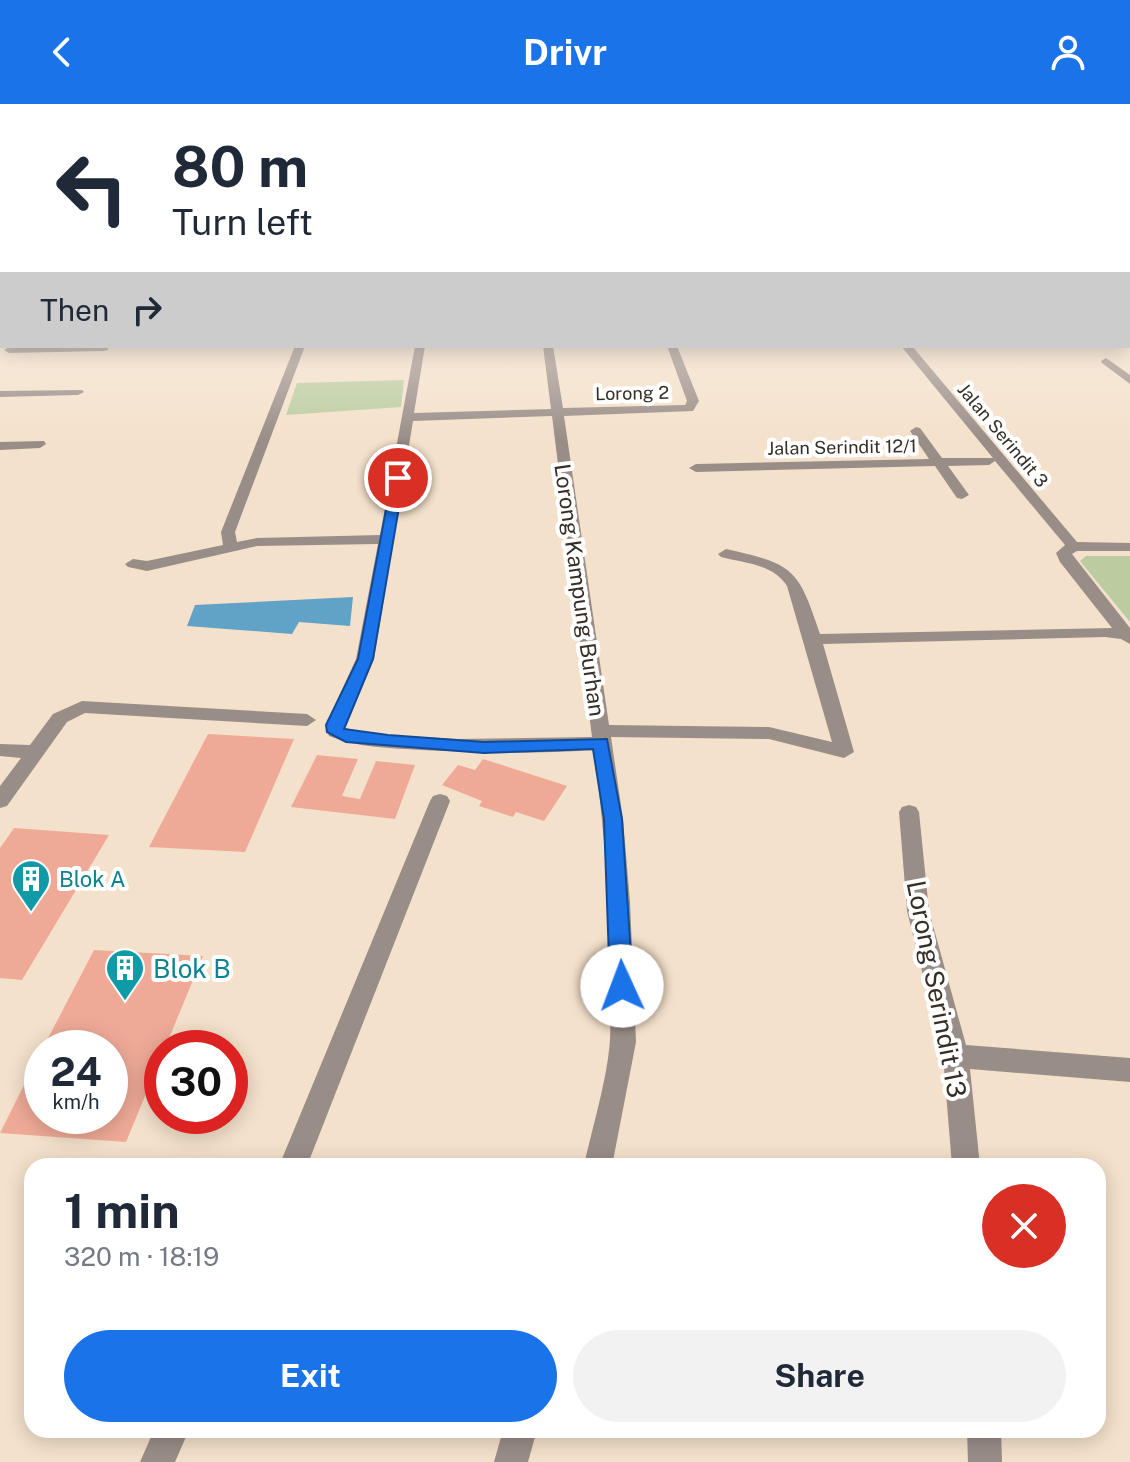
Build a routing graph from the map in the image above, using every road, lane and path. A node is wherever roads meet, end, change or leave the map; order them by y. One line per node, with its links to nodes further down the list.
1 (11, 348): 2 (street); 8 (street)
2 (104, 348)
3 (299, 348): 25 (street)
4 (420, 348): 13 (street)
5 (548, 348): 14 (street, Lorong Kampung Burhan)
6 (673, 348): 14 (street, Lorong 2)
7 (908, 348): 26 (street, Jalan Serindit 3)
8 (0, 360)
9 (1106, 361): 10 (street)
10 (1130, 381)
11 (78, 392): 12 (street)
12 (0, 394)
13 (410, 411): 14 (street); 23 (street)
14 (556, 412): 32 (street, Lorong Kampung Burhan)
15 (916, 431): 20 (street)
16 (966, 432): 19 (street)
17 (40, 444): 18 (street)
18 (0, 446)
19 (989, 461): 20 (street, Jalan Serindit 12/1); 26 (street)
20 (939, 463): 21 (street, Jalan Serindit 12/1); 22 (street)
21 (696, 468)
22 (962, 495)
23 (387, 539): 25 (street); 32 (street)
24 (1130, 547): 26 (street)
25 (231, 549): 28 (street)
26 (1068, 550): 29 (street)
27 (726, 554): 30 (street)
28 (133, 564)
29 (1128, 636): 30 (street)
30 (813, 639): 32 (street)
31 (307, 720): 34 (street)
32 (600, 737): 41 (street, Lorong Kampung Burhan)
33 (0, 750): 34 (street)
34 (35, 752): 35 (street)
35 (0, 801)
36 (440, 801): 40 (street)
37 (909, 812): 38 (street, Lorong Serindit 13)
38 (956, 1056): 39 (street); 42 (street, Lorong Serindit 13)
39 (1130, 1070)
40 (296, 1158)
41 (600, 1158)
42 (965, 1158)
43 (168, 1438): 46 (street)
44 (518, 1438): 47 (street)
45 (984, 1438): 48 (street)
46 (157, 1462)
47 (511, 1462)
48 (985, 1462)

